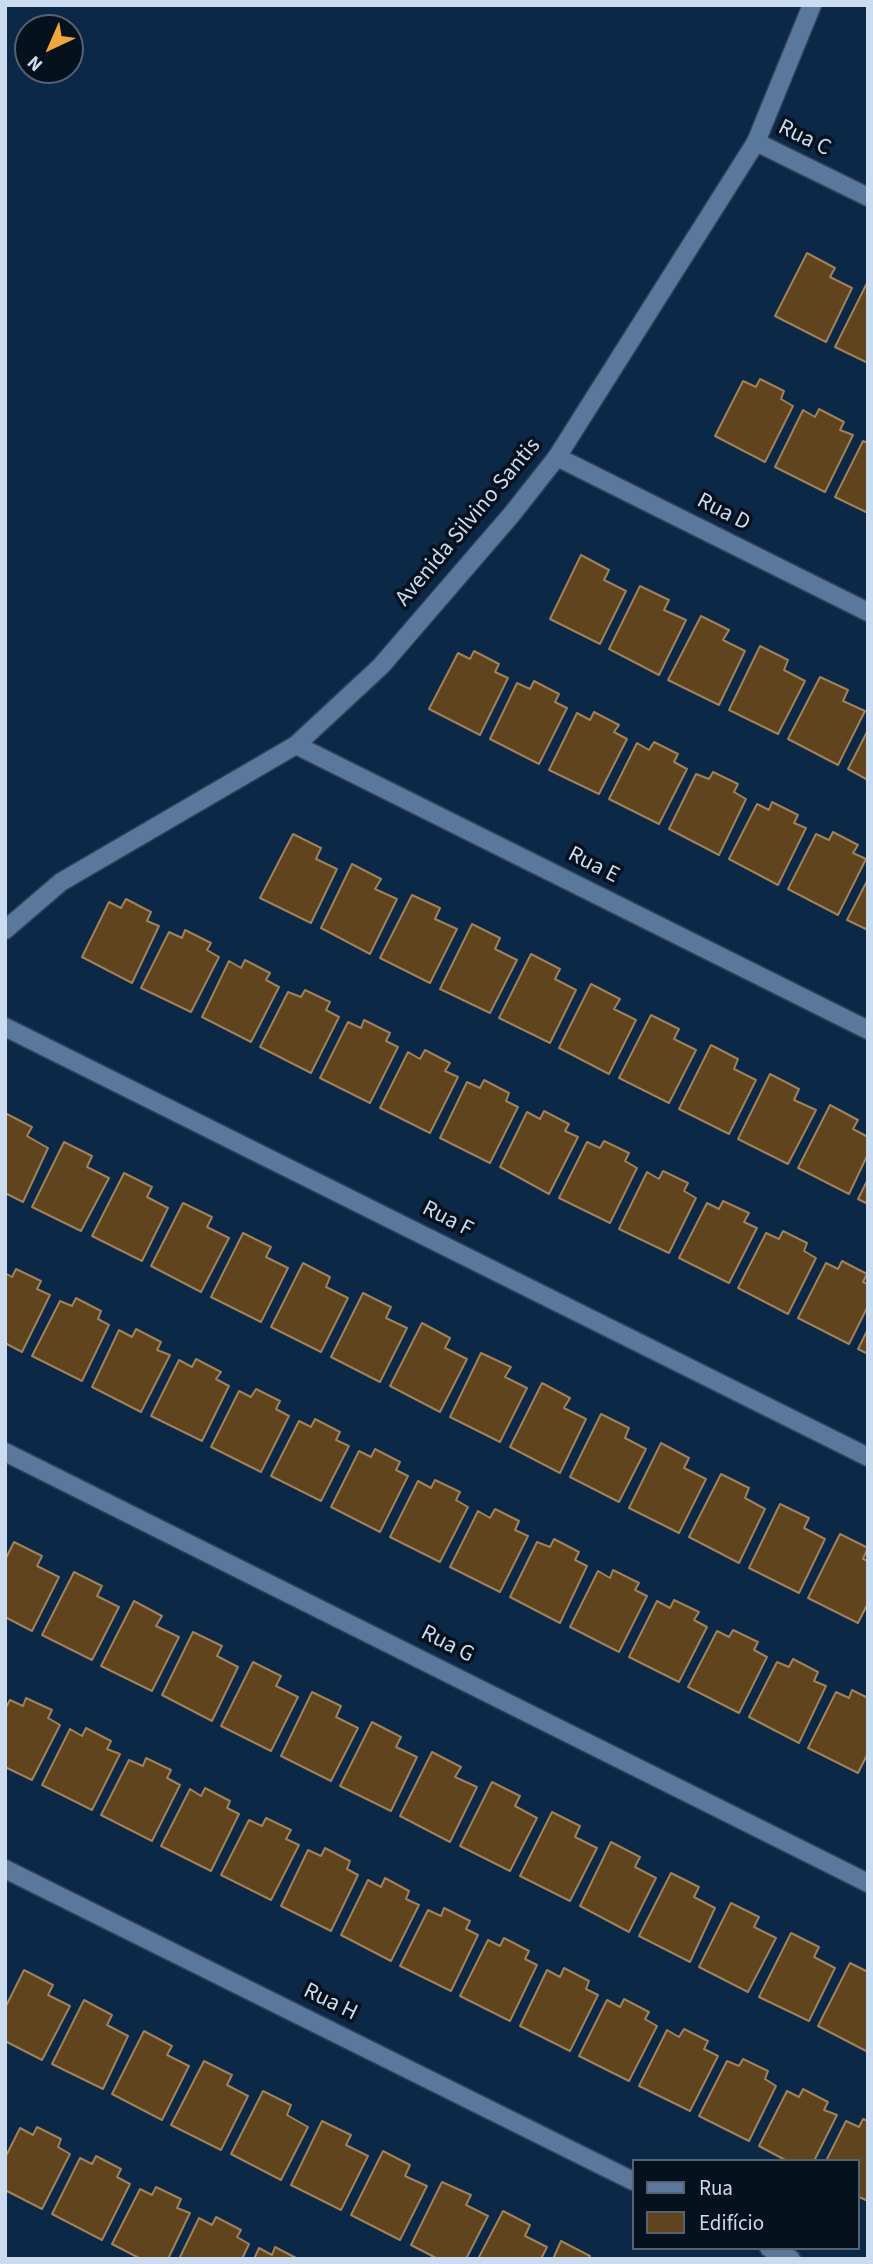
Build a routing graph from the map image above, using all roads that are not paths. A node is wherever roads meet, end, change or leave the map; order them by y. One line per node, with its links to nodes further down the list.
1 (811, 5): 2 (street, Avenida Silvino Santis)
2 (756, 142): 3 (street, Rua C); 4 (street, Avenida Silvino Santis)
3 (868, 197)
4 (557, 457): 5 (street, Rua D); 6 (street, Avenida Silvino Santis)
5 (868, 612)
6 (296, 745): 7 (street, Avenida Silvino Santis); 9 (street, Rua E)
7 (5, 930)
8 (5, 1027): 11 (street, Rua F)
9 (868, 1030)
10 (5, 1452): 13 (street, Rua G)
11 (868, 1457)
12 (5, 1869): 14 (street, Rua H)
13 (868, 1883)
14 (632, 2181)
15 (773, 2250): 16 (street)
16 (791, 2259)

